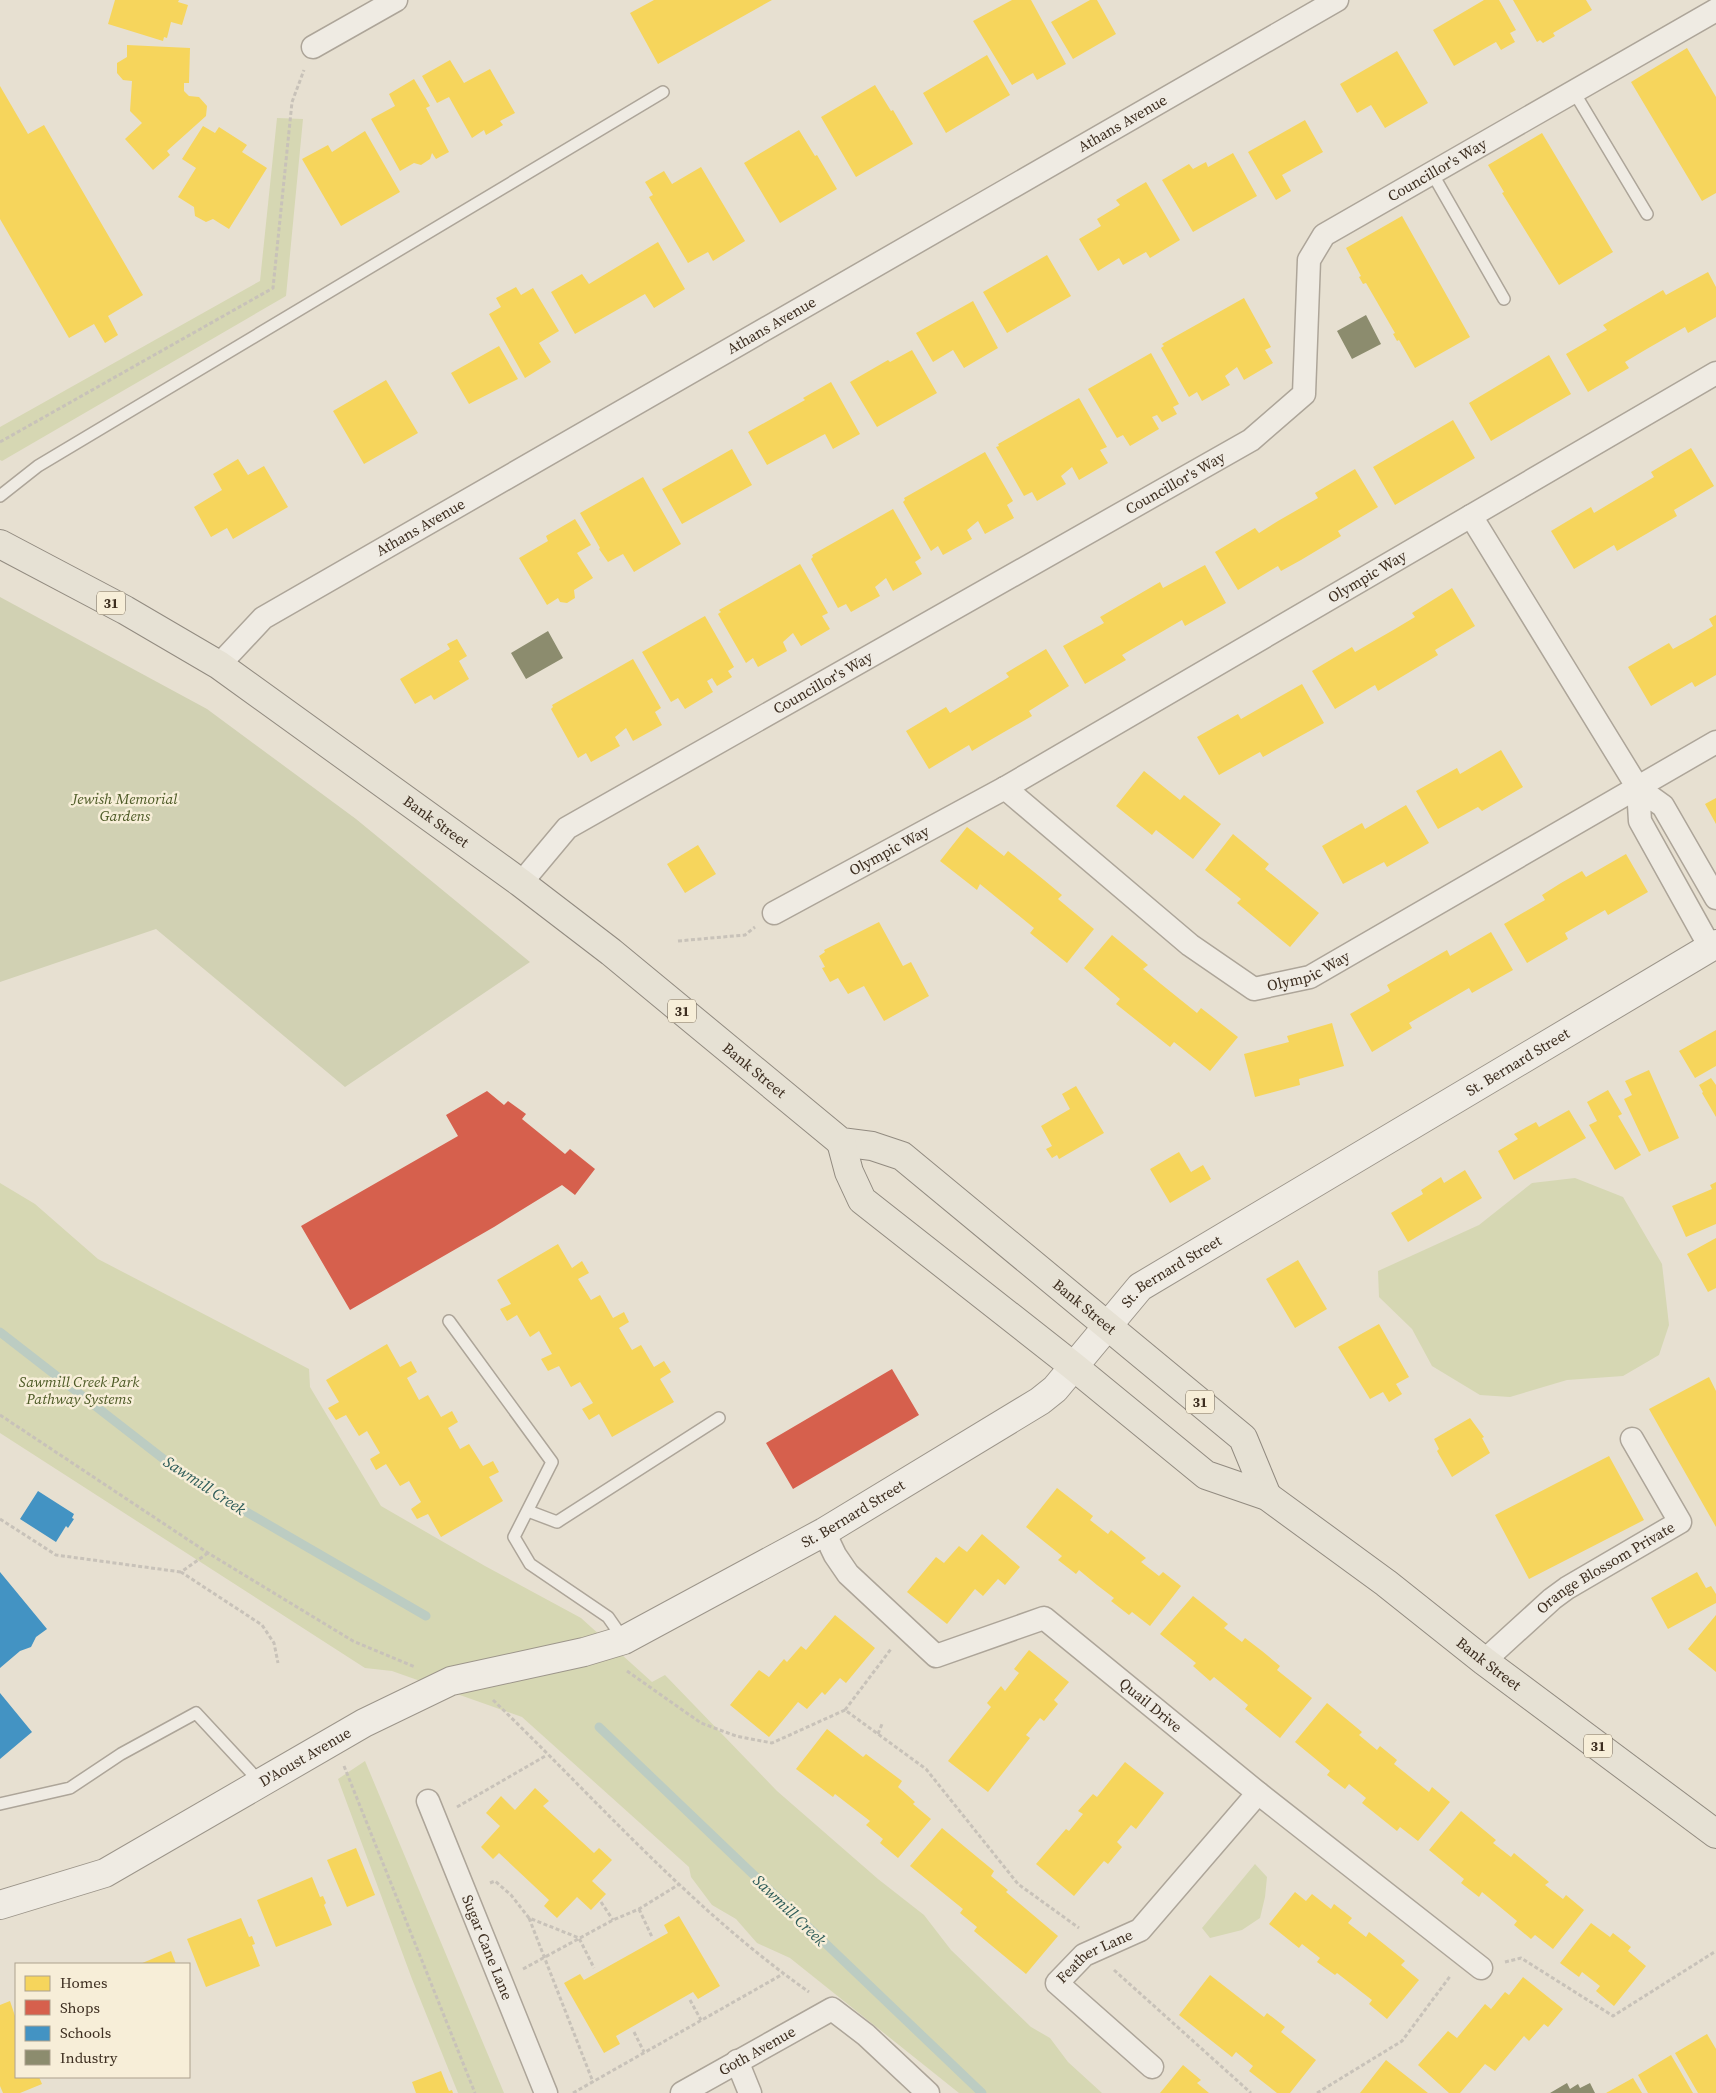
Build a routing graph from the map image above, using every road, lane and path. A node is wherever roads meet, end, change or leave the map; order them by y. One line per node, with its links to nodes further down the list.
1 (396, 0): 4 (street)
2 (1337, 0): 15 (street, Athans Avenue)
3 (1716, 10): 6 (street, Councillor's Way)
4 (313, 48): 11 (path)
5 (663, 92): 12 (lane)
6 (1574, 92): 7 (street, Councillor's Way); 8 (lane)
7 (1432, 173): 9 (lane); 19 (street, Councillor's Way)
8 (1647, 214)
9 (1504, 299)
10 (1716, 373): 13 (street, Olympic Way)
11 (0, 442)
12 (0, 496)
13 (1470, 516): 17 (street, Olympic Way); 18 (street)
14 (0, 544): 15 (main road, Bank Street / 31)
15 (219, 666): 19 (main road, Bank Street / 31)
16 (1716, 742): 18 (street, Olympic Way)
17 (1005, 788): 18 (street, Olympic Way); 21 (street, Olympic Way)
18 (1638, 788): 20 (street); 23 (street)
19 (521, 882): 24 (main road, Bank Street / 31)
20 (1716, 898)
21 (774, 913): 22 (path)
22 (678, 941)
23 (1713, 946): 26 (street, St. Bernard Street)
24 (841, 1142): 26 (main road, Bank Street / 31); 27 (main road, Bank Street / 31)
25 (449, 1321): 32 (lane)
26 (1108, 1325): 27 (street, St. Bernard Street); 31 (main road, Bank Street / 31)
27 (1073, 1366): 31 (main road, Bank Street / 31); 34 (street, St. Bernard Street)
28 (0, 1415): 35 (path)
29 (719, 1418): 32 (lane)
30 (1632, 1439): 39 (street, Orange Blossom Private)
31 (1267, 1496): 39 (main road, Bank Street / 31)
32 (528, 1511): 38 (lane)
33 (0, 1519): 36 (path)
34 (824, 1532): 37 (street, Quail Drive); 38 (street, St. Bernard Street)
35 (208, 1553): 36 (path); 41 (path)
36 (181, 1572): 40 (path)
37 (906, 1630): 44 (path); 50 (street, Quail Drive)
38 (624, 1640): 47 (street, D'Aoust Avenue)
39 (1484, 1661): 53 (main road, Bank Street / 31)
40 (278, 1663)
41 (415, 1667)
42 (628, 1670): 44 (path)
43 (489, 1696): 48 (path)
44 (845, 1710): 46 (path)
45 (882, 1724): 46 (path)
46 (878, 1734): 63 (path)
47 (333, 1740): 49 (street, D'Aoust Avenue); 78 (path)
48 (547, 1755): 52 (path); 54 (path)
49 (261, 1783): 51 (lane); 57 (street, D'Aoust Avenue)
50 (1258, 1793): 63 (street, Feather Lane); 66 (street, Quail Drive)
51 (0, 1804)
52 (432, 1810): 55 (street, Sugar Cane Lane)
53 (1715, 1833)
54 (678, 1885): 58 (path); 68 (path)
55 (466, 1892): 59 (path); 69 (street, Sugar Cane Lane)
56 (601, 1902): 60 (path)
57 (0, 1904)
58 (639, 1909): 60 (path); 61 (path)
59 (529, 1918): 62 (path); 65 (path)
60 (613, 1920): 62 (path)
61 (652, 1936)
62 (579, 1938): 65 (path); 67 (path)
63 (1104, 1946): 76 (street, Feather Lane); 84 (path)
64 (1716, 1951): 66 (path)
65 (544, 1958): 69 (path); 77 (path)
66 (1473, 1962): 85 (path)
67 (594, 1968)
68 (782, 1974): 71 (path); 72 (path)
69 (501, 1981): 79 (street, Sugar Cane Lane)
70 (690, 2000): 72 (path)
71 (832, 2009): 75 (street, Goth Avenue); 83 (street)
72 (701, 2020): 74 (path)
73 (634, 2032): 74 (path)
74 (644, 2052): 77 (path)
75 (737, 2061): 81 (street, Goth Avenue); 82 (street)
76 (1152, 2067)
77 (593, 2082): 80 (path)
78 (475, 2093)
79 (546, 2093)
80 (573, 2093)
81 (682, 2093)
82 (750, 2093)
83 (928, 2093)
84 (1251, 2093)
85 (1316, 2093)

